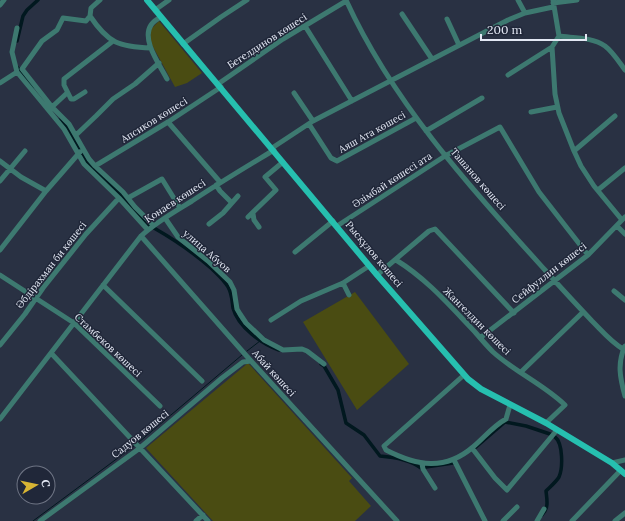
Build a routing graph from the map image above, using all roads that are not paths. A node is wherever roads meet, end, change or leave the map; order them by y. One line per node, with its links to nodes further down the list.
1 (4, 0): 10 (street)
2 (100, 0): 14 (street)
3 (147, 0): 11 (main road, Рысқұлов көшесі)
4 (168, 0): 11 (street)
5 (248, 0): 21 (street)
6 (518, 0): 12 (street)
7 (577, 0): 9 (street, Қонаев көшесі)
8 (346, 1): 17 (street, Бегелдинов көшесі); 31 (street, Ташанов көшесі)
9 (553, 3): 12 (street, Қонаев көшесі); 19 (street)
10 (0, 5)
11 (155, 10): 15 (main road, Рысқұлов көшесі)
12 (525, 13): 22 (street, Қонаев көшесі)
13 (402, 14): 25 (street)
14 (90, 16): 20 (street); 39 (street)
15 (161, 17): 21 (main road, Рысқұлов көшесі); 24 (street)
16 (447, 19): 22 (street)
17 (305, 26): 33 (street, Бегелдинов көшесі); 38 (street)
18 (17, 28): 28 (street)
19 (559, 36): 23 (street); 27 (street)
20 (113, 41): 24 (street); 35 (street)
21 (183, 44): 33 (main road, Рысқұлов көшесі)
22 (459, 45): 25 (street, Қонаев көшесі)
23 (552, 47): 29 (street); 40 (street)
24 (151, 48): 26 (street)
25 (432, 60): 31 (street, Қонаев көшесі)
26 (159, 63): 30 (street); 47 (street)
27 (625, 70)
28 (17, 72): 32 (street); 52 (street)
29 (508, 75)
30 (167, 79)
31 (391, 80): 38 (street, Қонаев көшесі); 43 (street, Ташанов көшесі)
32 (0, 83)
33 (219, 85): 44 (street, Апсиков көшесі); 49 (main road, Рысқұлов көшесі)
34 (85, 92): 35 (street)
35 (67, 93): 39 (street)
36 (294, 93): 45 (street)
37 (482, 98): 46 (street)
38 (352, 101): 45 (street, Қонаев көшесі)
39 (52, 107): 47 (street)
40 (557, 107): 41 (street); 51 (street)
41 (531, 112)
42 (614, 116): 51 (street)
43 (416, 118): 45 (street, Аяш Ата көшесі); 46 (street, Ташанов көшесі)
44 (168, 122): 56 (street, Апсиков көшесі); 60 (street)
45 (311, 122): 49 (street, Қонаев көшесі)
46 (426, 131): 53 (street, Ташанов көшесі)
47 (76, 135): 48 (street)
48 (84, 149): 52 (street); 56 (street)
49 (273, 149): 55 (main road, Рысқұлов көшесі); 60 (street, Қонаев көшесі)
50 (25, 151): 58 (street)
51 (574, 151): 61 (street)
52 (78, 153): 62 (street); 64 (street)
53 (445, 156): 73 (street, Әзімбай көшесі ата); 82 (street, Әзімбай көшесі ата); 87 (street, Ташанов көшесі)
54 (0, 161): 58 (street)
55 (283, 162): 68 (street); 73 (main road, Рысқұлов көшесі)
56 (95, 166): 65 (street)
57 (625, 168): 61 (street)
58 (10, 169): 59 (street); 62 (street)
59 (0, 181)
60 (218, 184): 66 (street); 67 (street, Қонаев көшесі)
61 (598, 190): 71 (street)
62 (46, 191): 80 (street)
63 (238, 196): 66 (street)
64 (119, 198): 77 (street); 92 (street, Әбдірахман би көшесі)
65 (128, 198): 67 (street); 74 (street)
66 (231, 202): 72 (street)
67 (180, 208): 70 (street, Қонаев көшесі)
68 (252, 214): 69 (street); 76 (street)
69 (259, 216)
70 (165, 218): 74 (street, Қонаев көшесі); 103 (street, улица Абуов)
71 (624, 219): 75 (street, Сейфуллин көшесі)
72 (209, 224)
73 (335, 224): 81 (street, Әзімбай көшесі ата); 84 (main road, Рысқұлов көшесі)
74 (153, 225): 77 (street, Қонаев көшесі)
75 (617, 226): 78 (street); 82 (street, Сейфуллин көшесі)
76 (259, 227)
77 (148, 230): 79 (street, Қонаев көшесі)
78 (625, 234)
79 (141, 236): 89 (street, Қонаев көшесі); 102 (street, Абай көшесі)
80 (0, 250)
81 (295, 252)
82 (588, 255): 87 (street, Сейфуллин көшесі)
83 (396, 260): 86 (street); 95 (street); 98 (street, Жангелдин көшесі)
84 (369, 266): 86 (main road, Рысқұлов көшесі); 88 (street)
85 (0, 275): 92 (street, Стамбеков көшесі)
86 (377, 275): 105 (main road, Рысқұлов көшесі)
87 (555, 281): 94 (street, Ташанов көшесі); 95 (street, Сейфуллин көшесі)
88 (343, 283): 91 (street); 96 (street)
89 (103, 285): 97 (street, Қонаев көшесі); 106 (street)
90 (614, 291): 93 (street)
91 (349, 295)
92 (36, 298): 97 (street, Стамбеков көшесі); 99 (street, Әбдірахман би көшесі)
93 (625, 300)
94 (583, 312): 100 (street, Ташанов көшесі); 104 (street)
95 (514, 313): 98 (street, Сейфуллин көшесі)
96 (270, 320)
97 (74, 323): 101 (street, Қонаев көшесі); 109 (street, Стамбеков көшесі)
98 (480, 338): 104 (street, Жангелдин көшесі)
99 (0, 345)
100 (624, 347): 107 (street)
101 (51, 353): 110 (street, Қонаев көшесі); 113 (street)
102 (251, 361): 113 (street, Садуов көшесі); 128 (street, Абай көшесі)
103 (324, 364)
104 (521, 372): 111 (street, Жангелдин көшесі)
105 (464, 375): 108 (main road, Рысқұлов көшесі); 118 (street)
106 (202, 382)
107 (625, 396)
108 (510, 405): 111 (main road, Рысқұлов көшесі); 114 (street)
109 (160, 406)
110 (0, 419)
111 (546, 424): 112 (main road, Рысқұлов көшесі)
112 (557, 430): 114 (street); 117 (main road, Рысқұлов көшесі)
113 (140, 448): 124 (street); 125 (street, Садуов көшесі)
114 (472, 448): 115 (street)
115 (454, 460): 118 (street); 129 (street)
116 (625, 460): 117 (street)
117 (612, 463): 119 (main road, Рысқұлов көшесі)
118 (422, 464): 120 (street)
119 (623, 472): 132 (street)
120 (435, 488)
121 (517, 507): 130 (street)
122 (544, 509): 131 (street)
123 (625, 513): 133 (street)
124 (203, 516): 126 (street); 127 (street)
125 (40, 521)
126 (196, 521)
127 (208, 521)
128 (397, 521)
129 (485, 521)
130 (504, 521)
131 (537, 521)
132 (572, 521)
133 (615, 521)

